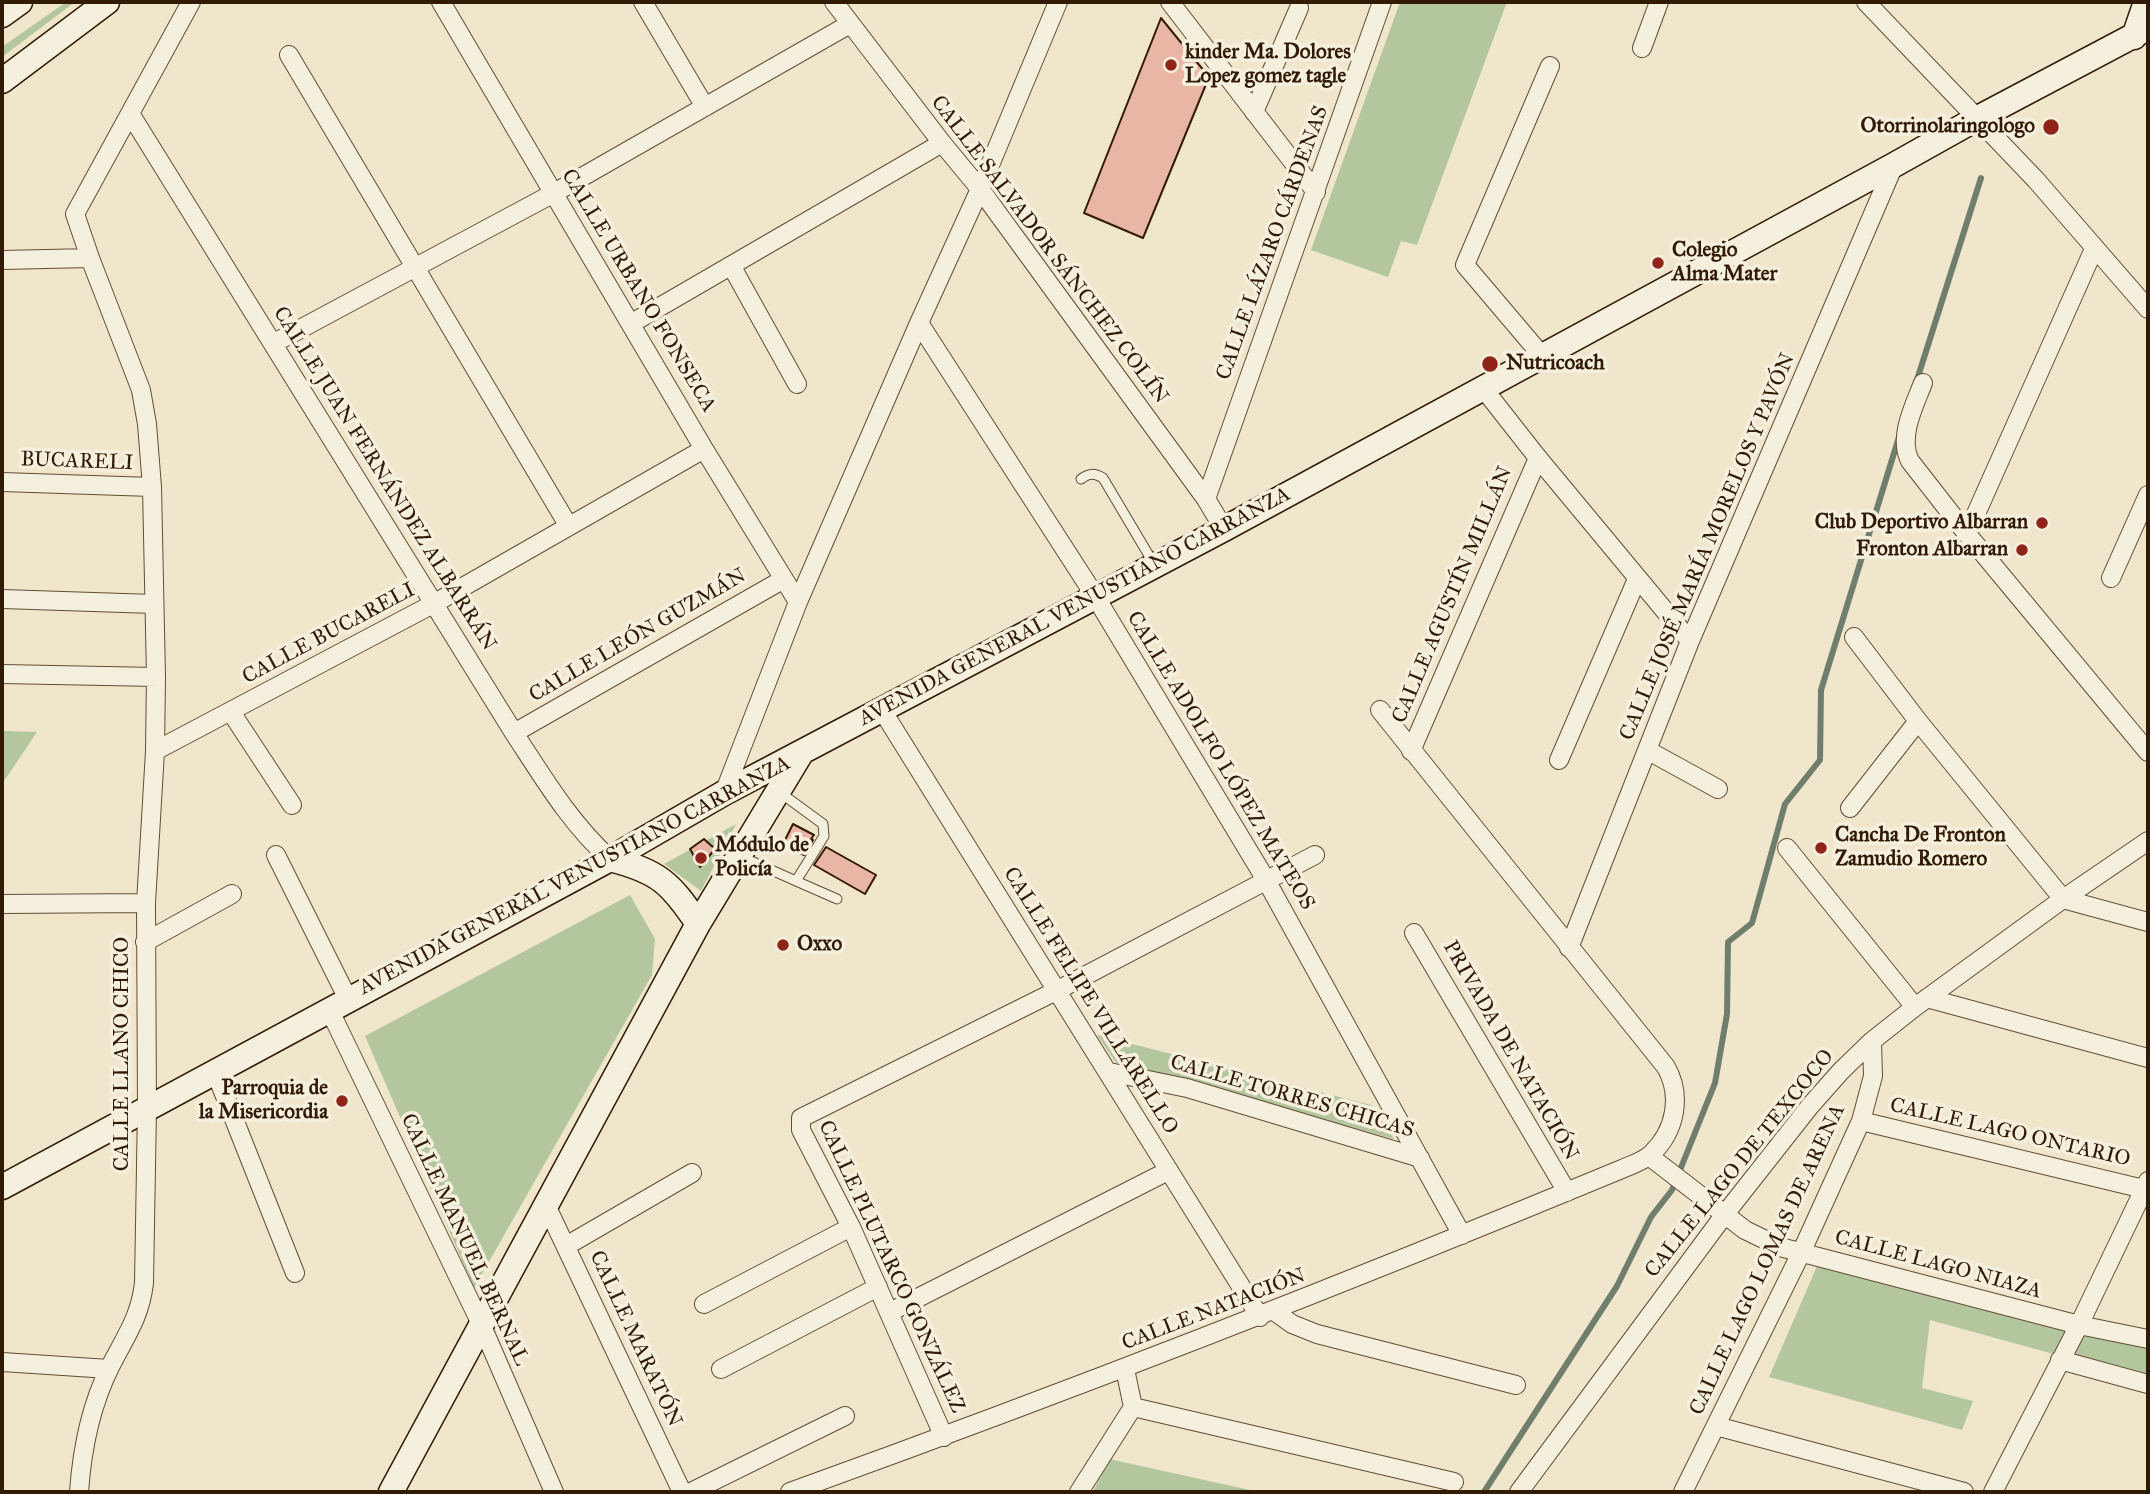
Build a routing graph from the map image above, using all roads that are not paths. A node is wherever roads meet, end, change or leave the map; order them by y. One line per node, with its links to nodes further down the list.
1 (20, 2): 14 (main road)
2 (107, 2): 20 (main road)
3 (191, 2): 23 (street)
4 (441, 2): 28 (street, CALLE URBANO FONSECA)
5 (643, 2): 21 (street)
6 (835, 2): 15 (street, CALLE SALVADOR SÁNCHEZ COLÍN)
7 (1058, 2): 27 (street)
8 (1382, 2): 29 (street, CALLE LÁZARO CÁRDENAS)
9 (1659, 2): 17 (street)
10 (1866, 2): 24 (street)
11 (2146, 2): 16 (main road)
12 (1173, 3): 22 (street)
13 (1299, 8): 22 (street)
14 (2, 15)
15 (850, 24): 21 (street); 25 (street, CALLE SALVADOR SÁNCHEZ COLÍN)
16 (2141, 33): 24 (main road, AVENIDA GENERAL VENUSTIANO CARRANZA)
17 (1642, 48)
18 (289, 55): 33 (street)
19 (1550, 66): 39 (street)
20 (2, 81)
21 (705, 107): 28 (street)
22 (1254, 112): 29 (street)
23 (131, 115): 31 (street, CALLE LLANO CHICO); 38 (street, CALLE JUAN FERNÁNDEZ ALBARRÁN)
24 (1976, 119): 26 (main road, AVENIDA GENERAL VENUSTIANO CARRANZA); 30 (street)
25 (942, 144): 27 (street, CALLE SALVADOR SÁNCHEZ COLÍN); 34 (street)
26 (1894, 166): 39 (main road, AVENIDA GENERAL VENUSTIANO CARRANZA); 63 (street, CALLE JOSÉ MARÍA MORELOS Y PAVÓN)
27 (980, 189): 37 (street); 49 (street, CALLE SALVADOR SÁNCHEZ COLÍN)
28 (554, 192): 33 (street); 36 (street, CALLE URBANO FONSECA)
29 (1315, 192): 49 (street, CALLE LÁZARO CÁRDENAS)
30 (2094, 249): 35 (street); 52 (street)
31 (90, 257): 32 (street); 47 (street, CALLE LLANO CHICO)
32 (2, 260)
33 (415, 266): 38 (street); 50 (street)
34 (732, 267): 36 (street); 41 (street)
35 (2148, 309)
36 (632, 323): 43 (street, CALLE URBANO FONSECA)
37 (919, 323): 57 (street, CALLE ADOLFO LÓPEZ MATEOS); 59 (street)
38 (274, 343): 60 (street, CALLE JUAN FERNÁNDEZ ALBARRÁN)
39 (1543, 356): 42 (main road, AVENIDA GENERAL VENUSTIANO CARRANZA)
40 (1923, 383): 52 (street)
41 (797, 384)
42 (1483, 388): 44 (street); 51 (main road, AVENIDA GENERAL VENUSTIANO CARRANZA)
43 (704, 449): 50 (street, CALLE BUCARELI); 55 (street, CALLE URBANO FONSECA)
44 (1538, 458): 56 (street); 73 (street, CALLE AGUSTÍN MILLÁN)
45 (1081, 479): 53 (lane)
46 (2, 482): 47 (street, BUCARELI)
47 (152, 487): 61 (street, CALLE LLANO CHICO)
48 (2148, 495): 54 (street)
49 (1206, 499): 51 (street, CALLE SALVADOR SÁNCHEZ COLÍN)
50 (568, 525): 60 (street, CALLE BUCARELI)
51 (1224, 529): 53 (main road, AVENIDA GENERAL VENUSTIANO CARRANZA)
52 (1967, 534): 74 (street)
53 (1154, 565): 57 (main road, AVENIDA GENERAL VENUSTIANO CARRANZA)
54 (2111, 578)
55 (784, 579): 59 (street, CALLE URBANO FONSECA); 70 (street, CALLE LEÓN GUZMÁN)
56 (1637, 579): 63 (street); 76 (street)
57 (1096, 596): 66 (main road, AVENIDA GENERAL VENUSTIANO CARRANZA); 88 (street, CALLE ADOLFO LÓPEZ MATEOS)
58 (2, 599): 61 (street)
59 (798, 602): 79 (street)
60 (435, 603): 68 (street, CALLE BUCARELI); 70 (street, CALLE JUAN FERNÁNDEZ ALBARRÁN)
61 (154, 604): 65 (street, CALLE LLANO CHICO)
62 (1854, 638): 69 (street)
63 (1690, 641): 71 (street, CALLE JOSÉ MARÍA MORELOS Y PAVÓN)
64 (2, 674): 65 (street)
65 (156, 677): 72 (street, CALLE LLANO CHICO)
66 (882, 709): 75 (main road, AVENIDA GENERAL VENUSTIANO CARRANZA); 100 (street, CALLE FELIPE VILLARELLO)
67 (1380, 710): 73 (street)
68 (231, 712): 72 (street, CALLE BUCARELI); 80 (street)
69 (1918, 721): 81 (street); 92 (street)
70 (514, 733): 87 (street, CALLE JUAN FERNÁNDEZ ALBARRÁN)
71 (1647, 750): 77 (street); 99 (street, CALLE JOSÉ MARÍA MORELOS Y PAVÓN)
72 (155, 751): 93 (street, CALLE LLANO CHICO)
73 (1411, 751): 99 (street)
74 (2148, 752)
75 (800, 754): 78 (main road); 79 (main road, AVENIDA GENERAL VENUSTIANO CARRANZA)
76 (1559, 760)
77 (1718, 789)
78 (778, 791): 86 (main road); 89 (lane)
79 (724, 793): 87 (main road, AVENIDA GENERAL VENUSTIANO CARRANZA)
80 (292, 805)
81 (1850, 808)
82 (2148, 841): 92 (street, CALLE LAGO DE TEXCOCO)
83 (1787, 848): 101 (street)
84 (276, 855): 102 (street, CALLE MANUEL BERNAL)
85 (1315, 855): 88 (street)
86 (738, 856): 89 (lane); 96 (main road)
87 (610, 859): 96 (main road); 102 (main road, AVENIDA GENERAL VENUSTIANO CARRANZA)
88 (1266, 880): 100 (street); 110 (street, CALLE ADOLFO LÓPEZ MATEOS)
89 (796, 881): 91 (lane)
90 (232, 894): 98 (street)
91 (837, 899)
92 (2063, 899): 95 (street); 101 (street, CALLE LAGO DE TEXCOCO)
93 (146, 903): 94 (street); 98 (street, CALLE LLANO CHICO)
94 (2, 904)
95 (2148, 922)
96 (698, 923): 116 (main road)
97 (1414, 933): 115 (street, PRIVADA DE NATACIÓN)
98 (145, 942): 107 (street, CALLE LLANO CHICO)
99 (1569, 948): 109 (street)
100 (1056, 991): 106 (street, CALLE FELIPE VILLARELLO); 118 (street, CALLE PLUTARCO GONZÁLEZ)
101 (1921, 1003): 103 (street, CALLE LAGO DE TEXCOCO); 104 (street)
102 (338, 1004): 105 (main road, AVENIDA GENERAL VENUSTIANO CARRANZA); 128 (street, CALLE MANUEL BERNAL)
103 (1872, 1041): 108 (street, CALLE LAGO LOMAS DE ARENA); 117 (street, CALLE LAGO DE TEXCOCO)
104 (2148, 1058)
105 (215, 1072): 107 (main road, AVENIDA GENERAL VENUSTIANO CARRANZA); 122 (street)
106 (1109, 1072): 110 (street, CALLE TORRES CHICAS); 111 (street, CALLE FELIPE VILLARELLO)
107 (147, 1108): 114 (main road, AVENIDA GENERAL VENUSTIANO CARRANZA); 132 (street, CALLE LLANO CHICO)
108 (1861, 1121): 113 (street, CALLE LAGO ONTARIO); 121 (street, CALLE LAGO LOMAS DE ARENA)
109 (1649, 1156): 115 (street, CALLE NATACIÓN); 117 (street, CALLE LAGO NIAZA)
110 (1420, 1158): 119 (street, CALLE ADOLFO LÓPEZ MATEOS)
111 (1168, 1171): 125 (street); 126 (street, CALLE FELIPE VILLARELLO)
112 (692, 1173): 120 (street)
113 (2147, 1186): 127 (street)
114 (2, 1187)
115 (1567, 1192): 119 (street, CALLE NATACIÓN)
116 (546, 1205): 120 (street, CALLE MARATÓN); 128 (main road)
117 (1725, 1214): 121 (street, CALLE LAGO NIAZA); 149 (street, CALLE LAGO DE TEXCOCO)
118 (850, 1227): 123 (street, CALLE PLUTARCO GONZÁLEZ); 124 (street)
119 (1462, 1235): 126 (street, CALLE NATACIÓN)
120 (566, 1246): 145 (street, CALLE MARATÓN)
121 (1801, 1253): 127 (street, CALLE LAGO NIAZA); 139 (street, CALLE LAGO LOMAS DE ARENA)
122 (295, 1273)
123 (878, 1287): 125 (street, CALLE PLUTARCO GONZÁLEZ); 133 (street)
124 (704, 1304)
125 (890, 1312): 140 (street, CALLE PLUTARCO GONZÁLEZ)
126 (1267, 1314): 134 (street, CALLE NATACIÓN); 136 (street)
127 (2079, 1325): 129 (street, CALLE LAGO NIAZA); 130 (street)
128 (482, 1326): 143 (main road); 144 (street, CALLE MANUEL BERNAL)
129 (2148, 1339)
130 (2060, 1360): 135 (street); 152 (street)
131 (2, 1362): 132 (street)
132 (109, 1368): 142 (street, CALLE LLANO CHICO)
133 (721, 1369)
134 (1125, 1369): 137 (street); 140 (street, CALLE NATACIÓN)
135 (2148, 1384)
136 (1516, 1385)
137 (1133, 1407): 141 (street); 148 (street)
138 (845, 1416): 146 (street)
139 (1716, 1426): 150 (street, CALLE LAGO LOMAS DE ARENA); 151 (street)
140 (944, 1437): 147 (street, CALLE NATACIÓN)
141 (1454, 1482)
142 (79, 1492)
143 (391, 1492)
144 (554, 1492)
145 (682, 1492)
146 (691, 1492)
147 (790, 1492)
148 (1079, 1492)
149 (1519, 1492)
150 (1683, 1492)
151 (1964, 1492)
152 (1993, 1492)

